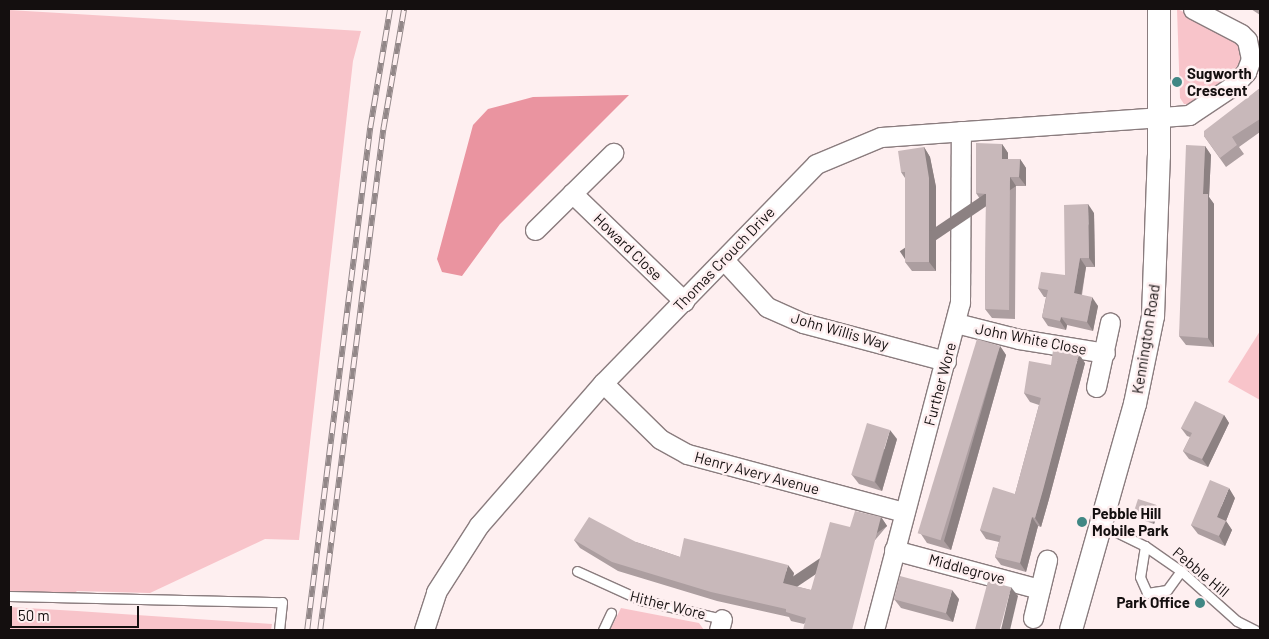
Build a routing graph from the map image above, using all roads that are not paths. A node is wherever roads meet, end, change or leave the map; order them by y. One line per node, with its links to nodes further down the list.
1 (1159, 9): 3 (street, Kennington Road)
2 (1193, 9): 3 (street)
3 (1158, 118): 4 (street, Thomas Crouch Drive); 17 (street, Kennington Road)
4 (961, 131): 8 (street, Thomas Crouch Drive); 11 (street, Further Wore)
5 (613, 153): 6 (street)
6 (572, 193): 7 (street); 9 (street, Howard Close)
7 (535, 230)
8 (724, 260): 9 (street, Thomas Crouch Drive); 13 (street, John Willis Way)
9 (684, 301): 14 (street, Thomas Crouch Drive)
10 (1110, 322): 12 (street, John White Close)
11 (956, 323): 12 (street, John White Close); 13 (street, Further Wore)
12 (1105, 353): 15 (street, John White Close)
13 (946, 361): 16 (street, Further Wore)
14 (603, 384): 16 (street, Henry Avery Avenue); 29 (street, Thomas Crouch Drive)
15 (1096, 387)
16 (904, 512): 19 (street, Further Wore)
17 (1100, 524): 18 (lane, Pebble Hill); 32 (street, Kennington Road)
18 (1145, 546): 22 (lane, Pebble Hill); 22 (lane)
19 (894, 550): 23 (street, Middlegrove); 31 (street, Further Wore)
20 (1047, 560): 23 (street)
21 (577, 570): 27 (lane, Hither Wore)
22 (1181, 571): 33 (lane, Pebble Hill)
23 (1040, 589): 26 (street)
24 (9, 596): 28 (lane)
25 (611, 613): 30 (lane)
26 (1033, 618)
27 (720, 625)
28 (279, 630)
29 (424, 630)
30 (603, 630)
31 (874, 630)
32 (1071, 630)
33 (1255, 630)

